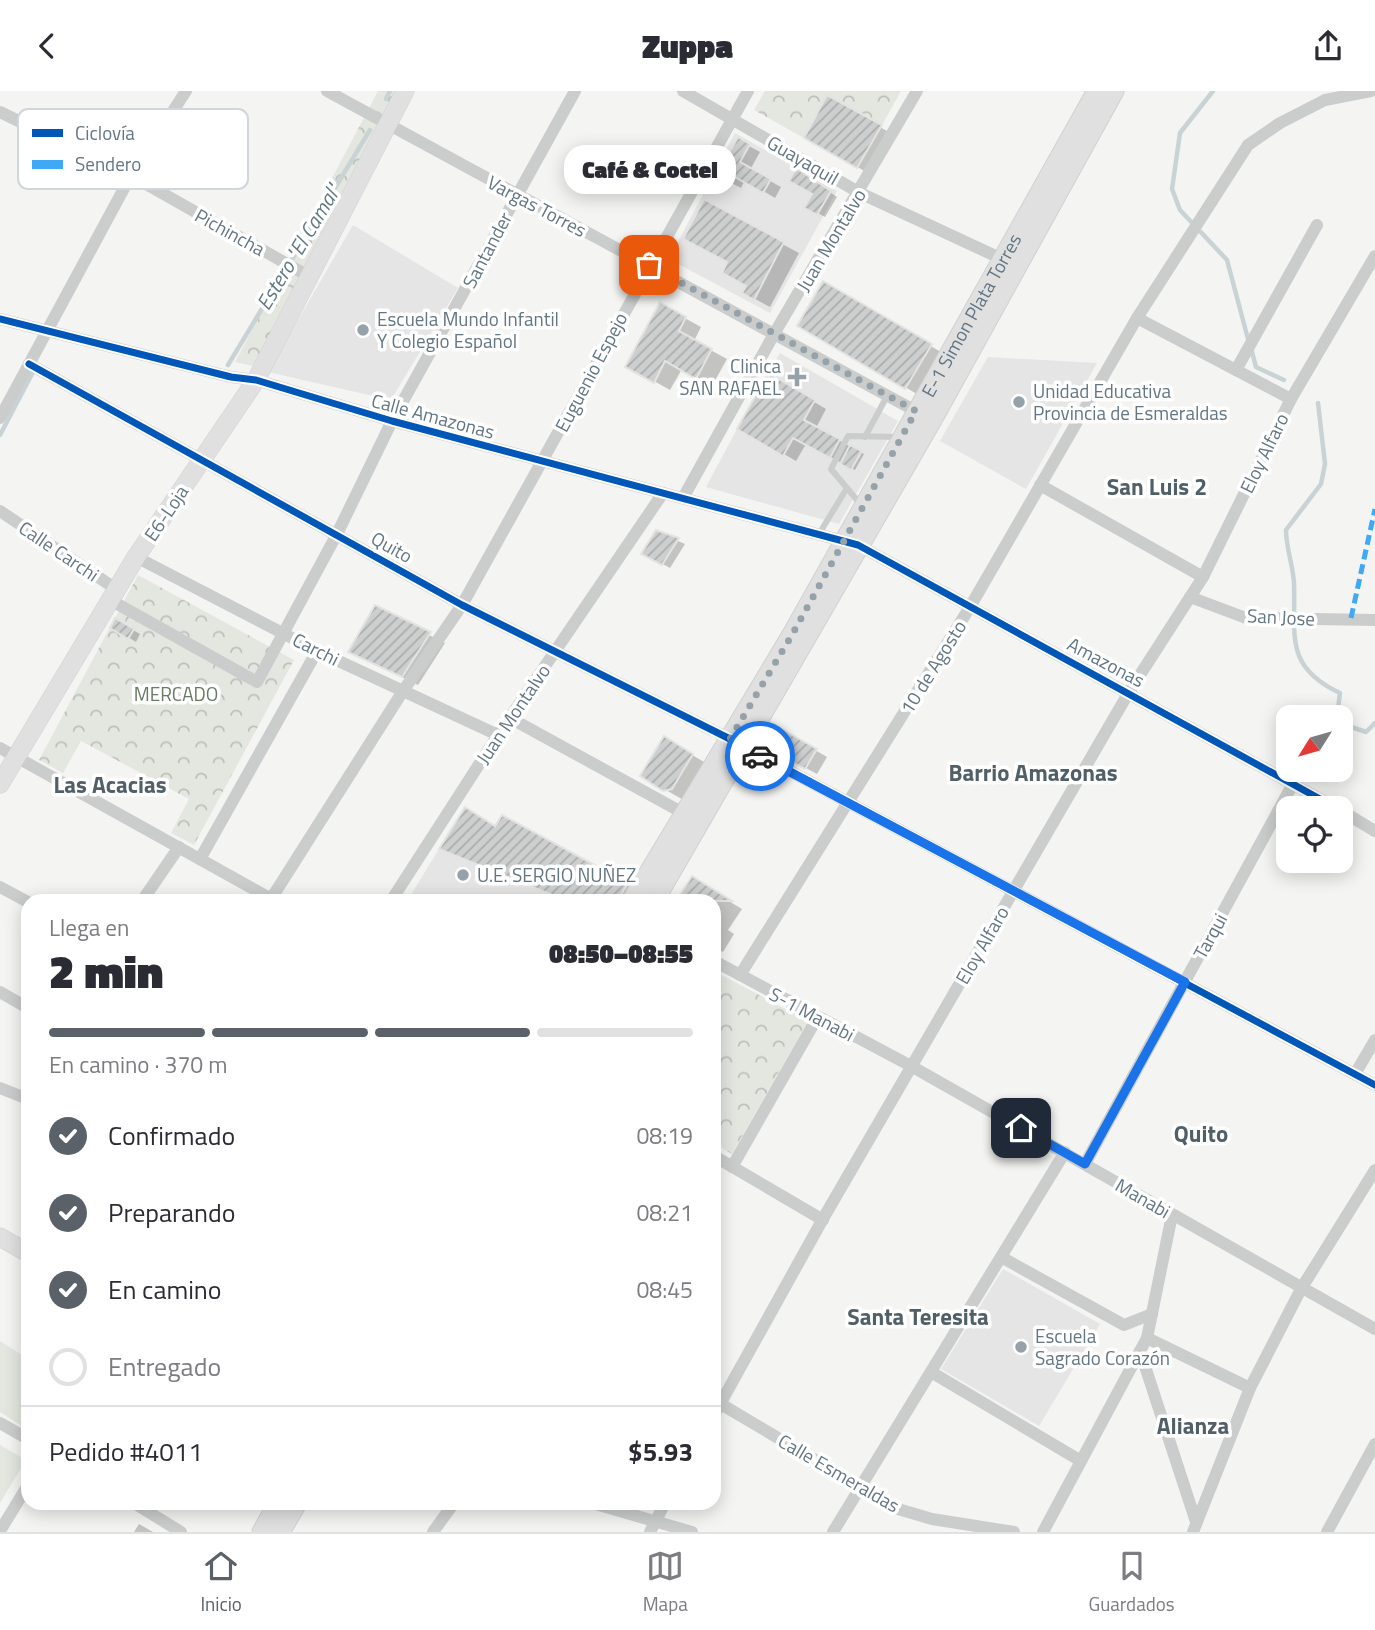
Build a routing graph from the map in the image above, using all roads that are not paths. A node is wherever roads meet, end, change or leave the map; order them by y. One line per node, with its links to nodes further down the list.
1 (186, 91): 11 (street)
2 (327, 91): 15 (street, Vargas Torres)
3 (405, 91): 15 (main road, E6-Loja)
4 (575, 91): 19 (street, Santander)
5 (683, 91): 13 (street, Guayaquil)
6 (748, 91): 13 (street, Euguenio Espejo)
7 (918, 91): 18 (street, Juan Montalvo)
8 (1097, 91): 22 (highway, E-1 Simon Plata Torres)
9 (1114, 91): 34 (highway)
10 (1371, 91): 25 (street, 10 de Agosto)
11 (175, 109)
12 (0, 112): 14 (street, Pichincha)
13 (733, 119): 18 (street, Guayaquil); 23 (street, Euguenio Espejo)
14 (18, 121)
15 (387, 123): 19 (street, Vargas Torres); 24 (main road, E6-Loja)
16 (125, 189): 27 (street)
17 (155, 189): 24 (street, Pichincha)
18 (860, 193): 22 (street, Guayaquil); 28 (street, Juan Montalvo)
19 (516, 195): 23 (street, Vargas Torres); 36 (street, Santander)
20 (1317, 225): 30 (street)
21 (1375, 256): 33 (street, Eloy Alfaro)
22 (1002, 259): 34 (highway, E-1 Simon Plata Torres)
23 (649, 265): 28 (street, Vargas Torres); 40 (street, Euguenio Espejo)
24 (310, 277): 31 (main road, E6-Loja)
25 (1137, 318): 30 (street); 41 (street, 10 de Agosto)
26 (0, 319): 27 (street, Calle Amazonas)
27 (48, 329): 29 (street); 31 (street, Calle Amazonas)
28 (774, 334): 32 (street, Vargas Torres); 44 (street, Juan Montalvo)
29 (29, 364): 35 (street); 39 (street, Quito)
30 (1236, 370): 33 (street)
31 (256, 380): 36 (street, Calle Amazonas); 39 (main road, E6-Loja)
32 (887, 396): 34 (street, Vargas Torres); 37 (lane)
33 (1291, 399): 51 (street, Eloy Alfaro)
34 (924, 416): 38 (highway, E-1 Simon Plata Torres); 49 (highway)
35 (0, 418)
36 (392, 421): 40 (street, Calle Amazonas); 47 (street, Santander)
37 (865, 437): 38 (lane); 42 (lane)
38 (902, 437): 45 (highway, E-1 Simon Plata Torres)
39 (202, 460): 47 (street, Quito); 50 (main road, E6-Loja)
40 (543, 462): 43 (street, Calle Amazonas); 54 (street, Euguenio Espejo)
41 (1040, 485): 51 (street); 55 (street, 10 de Agosto)
42 (846, 488): 45 (lane); 48 (lane)
43 (663, 493): 44 (street, Calle Amazonas); 59 (street, Juan Montalvo)
44 (683, 498): 48 (street, Calle Amazonas)
45 (863, 507): 49 (highway, E-1 Simon Plata Torres)
46 (0, 511): 52 (street, Calle Carchi)
47 (337, 534): 54 (street, Quito); 57 (street, Santander)
48 (819, 534): 49 (street, Calle Amazonas)
49 (851, 543): 55 (street, Amazonas); 64 (highway)
50 (136, 557): 52 (main road, E6-Loja); 57 (street, Carchi)
51 (1203, 577): 53 (street, Eloy Alfaro)
52 (116, 596): 57 (street, Calle Carchi); 66 (main road, E6-Loja)
53 (1190, 597): 56 (street, San Jose); 61 (street, Eloy Alfaro)
54 (462, 605): 59 (street, Quito); 60 (street, Euguenio Espejo)
55 (970, 607): 61 (street, Amazonas); 71 (street, 10 de Agosto)
56 (1375, 620)
57 (282, 632): 58 (street, Carchi)
58 (317, 651): 60 (street, Carchi); 76 (street)
59 (555, 652): 62 (street, Juan Montalvo); 64 (street, Quito)
60 (403, 691): 63 (street, Carchi); 81 (street, Euguenio Espejo)
61 (1129, 692): 67 (street, Amazonas); 78 (street, Eloy Alfaro)
62 (510, 718): 63 (street, Juan Montalvo); 72 (street)
63 (498, 735): 82 (street, Juan Montalvo)
64 (737, 743): 71 (street, Quito); 72 (highway); 84 (highway)
65 (0, 748): 66 (street)
66 (16, 757): 69 (main road, E6-Loja); 75 (street)
67 (1276, 772)
68 (1294, 782): 70 (street, Amazonas); 88 (street, Tarqui)
69 (0, 784)
70 (1317, 796)
71 (848, 803): 78 (street, Quito); 87 (street, 10 de Agosto)
72 (685, 814): 83 (highway)
73 (1353, 818): 74 (street, Amazonas)
74 (1375, 831)
75 (179, 847): 76 (street); 79 (street)
76 (200, 859): 80 (street)
77 (0, 887): 85 (street)
78 (1013, 892): 88 (street, Quito); 93 (street, Eloy Alfaro)
79 (147, 894)
80 (262, 894)
81 (277, 894)
82 (396, 894)
83 (636, 894)
84 (658, 894)
85 (21, 898)
86 (721, 965): 87 (street, S-1 Manabi)
87 (740, 975): 91 (street, S-1 Manabi)
88 (1185, 982): 94 (street, Quito); 100 (street, Tarqui)
89 (0, 992): 90 (street)
90 (21, 1004)
91 (817, 1018): 93 (street, S-1 Manabi); 101 (street)
92 (1375, 1040): 94 (street)
93 (911, 1066): 98 (street, Manabi); 104 (street, Eloy Alfaro)
94 (1355, 1074): 95 (street, Quito)
95 (1375, 1084)
96 (0, 1088): 97 (street)
97 (21, 1096)
98 (1065, 1152): 100 (street, Manabi); 107 (street)
99 (721, 1160): 101 (street)
100 (1085, 1164): 103 (street, Manabi)
101 (732, 1167): 104 (street)
102 (1375, 1170): 108 (street)
103 (1172, 1215): 108 (street, Manabi); 109 (street)
104 (822, 1220): 115 (street, Eloy Alfaro)
105 (0, 1237): 106 (main road)
106 (21, 1249)
107 (1001, 1257): 109 (street); 113 (street)
108 (1301, 1289): 110 (street, Manabi); 114 (street)
109 (1152, 1314): 111 (street)
110 (1375, 1329)
111 (1147, 1338): 112 (street); 114 (street)
112 (1140, 1352): 120 (street); 130 (street)
113 (931, 1371): 120 (street); 121 (street)
114 (1250, 1388): 130 (street)
115 (721, 1397)
116 (721, 1409): 121 (street, Calle Esmeraldas)
117 (0, 1423): 118 (street)
118 (21, 1435)
119 (1375, 1444): 141 (street)
120 (1081, 1461): 140 (street)
121 (860, 1487): 138 (street); 139 (street, Calle Esmeraldas)
122 (21, 1496): 131 (street)
123 (145, 1510): 132 (street)
124 (274, 1510): 133 (highway)
125 (293, 1510): 134 (highway)
126 (449, 1510): 135 (street)
127 (620, 1510): 129 (street)
128 (661, 1510): 129 (street)
129 (656, 1519): 136 (street); 137 (street)
130 (1195, 1527)
131 (0, 1531)
132 (181, 1532)
133 (262, 1532)
134 (280, 1532)
135 (433, 1532)
136 (650, 1532)
137 (692, 1532)
138 (833, 1532)
139 (1014, 1532)
140 (1043, 1532)
141 (1327, 1532)

